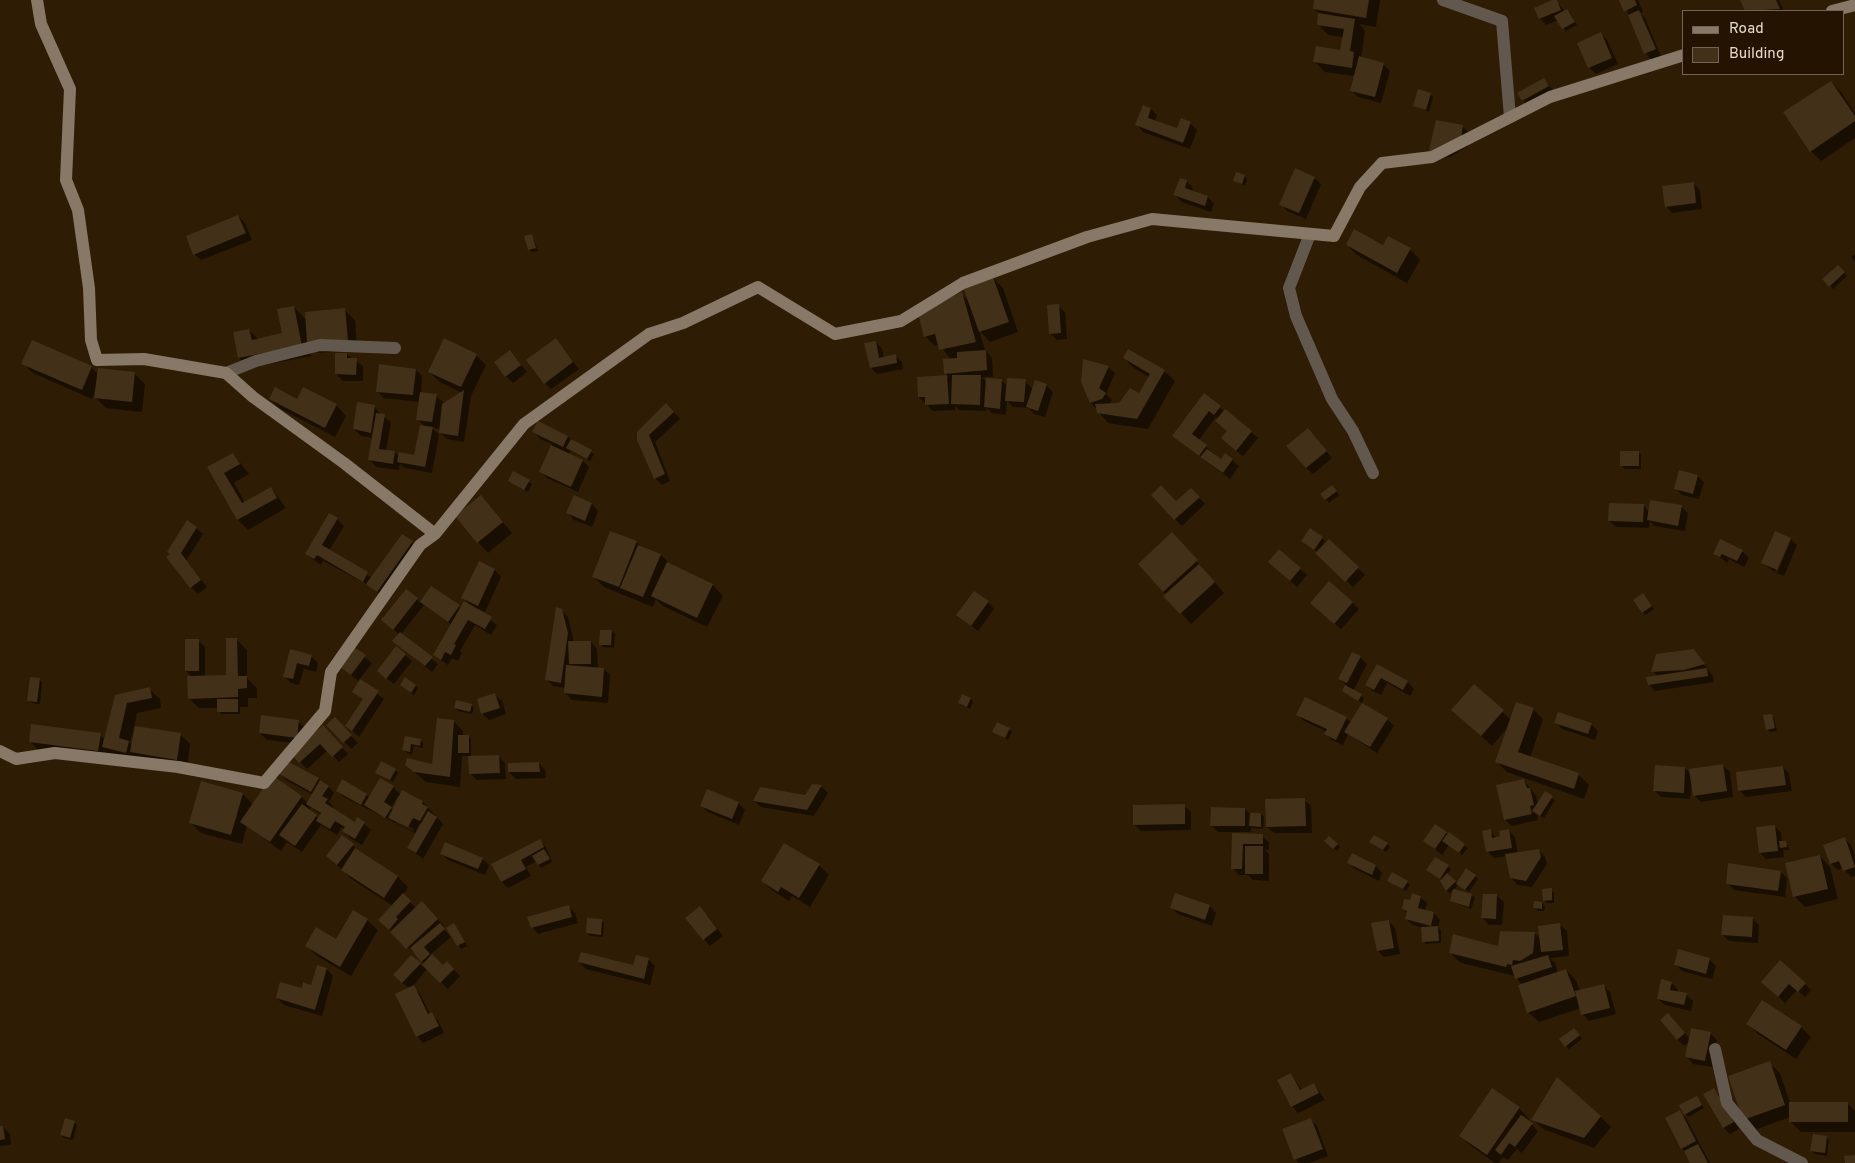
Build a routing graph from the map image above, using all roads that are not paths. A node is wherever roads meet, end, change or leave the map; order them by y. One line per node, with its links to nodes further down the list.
1 (37, 0): 9 (street)
2 (1443, 0): 6 (street)
3 (1855, 5): 4 (street)
4 (1836, 10)
5 (1682, 56): 6 (street)
6 (1510, 117): 7 (street)
7 (1310, 234): 10 (street); 11 (street)
8 (395, 348): 9 (street)
9 (226, 373): 11 (street)
10 (1373, 473)
11 (435, 534): 12 (street)
12 (0, 751)
13 (1715, 1048): 14 (street)
14 (1802, 1163)

